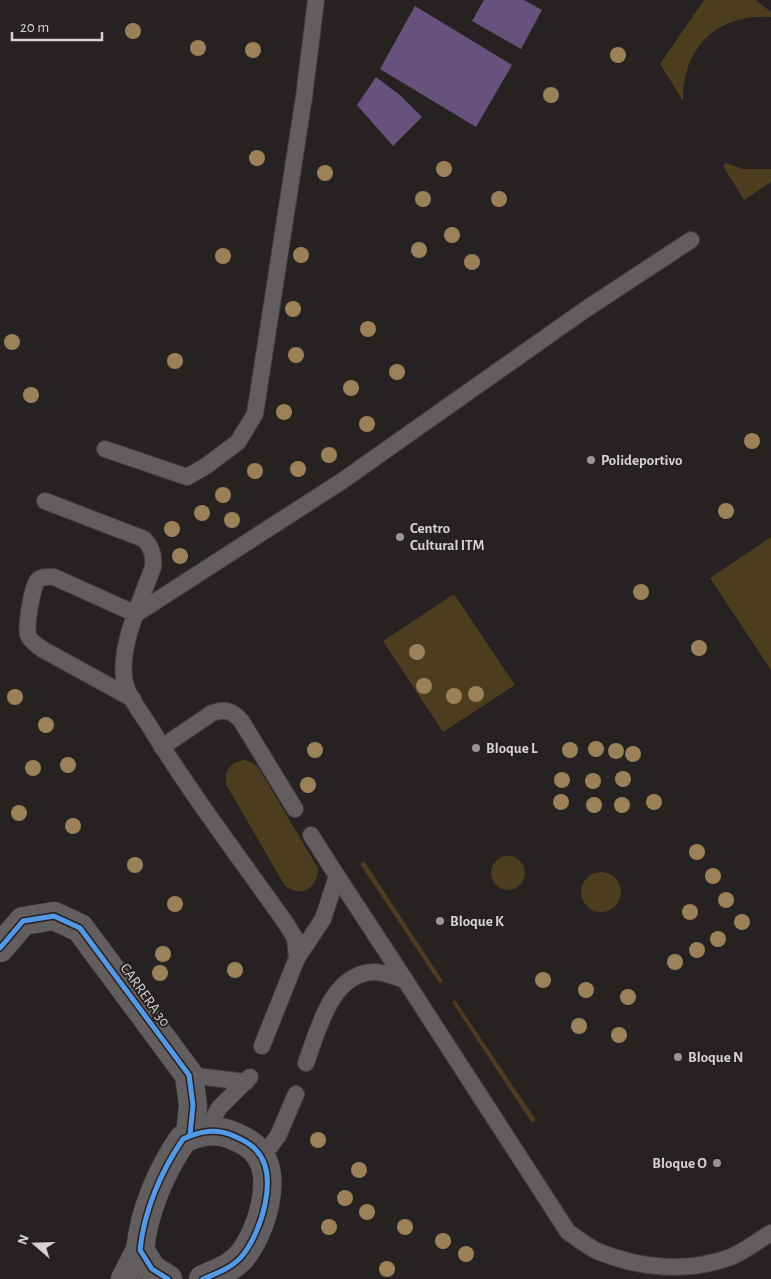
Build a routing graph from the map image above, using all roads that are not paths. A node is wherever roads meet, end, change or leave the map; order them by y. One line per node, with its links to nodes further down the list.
1 (316, 0): 3 (lane)
2 (690, 240): 5 (lane)
3 (105, 450)
4 (45, 502): 5 (lane)
5 (136, 614): 6 (lane); 6 (lane)
6 (132, 699): 7 (lane)
7 (162, 747): 8 (lane); 12 (lane)
8 (295, 810)
9 (311, 835): 10 (lane)
10 (337, 876): 12 (lane); 13 (lane)
11 (0, 948): 16 (street, CARRERA 30)
12 (297, 958): 14 (lane)
13 (405, 980): 15 (lane); 20 (lane)
14 (262, 1046)
15 (306, 1063)
16 (189, 1075): 18 (street, CARRERA 30); 18 (lane)
17 (296, 1094): 19 (lane)
18 (198, 1133): 19 (street); 21 (street)
19 (262, 1157): 24 (street)
20 (771, 1233)
21 (140, 1250): 22 (street); 23 (street)
22 (125, 1279)
23 (168, 1279)
24 (203, 1279)

